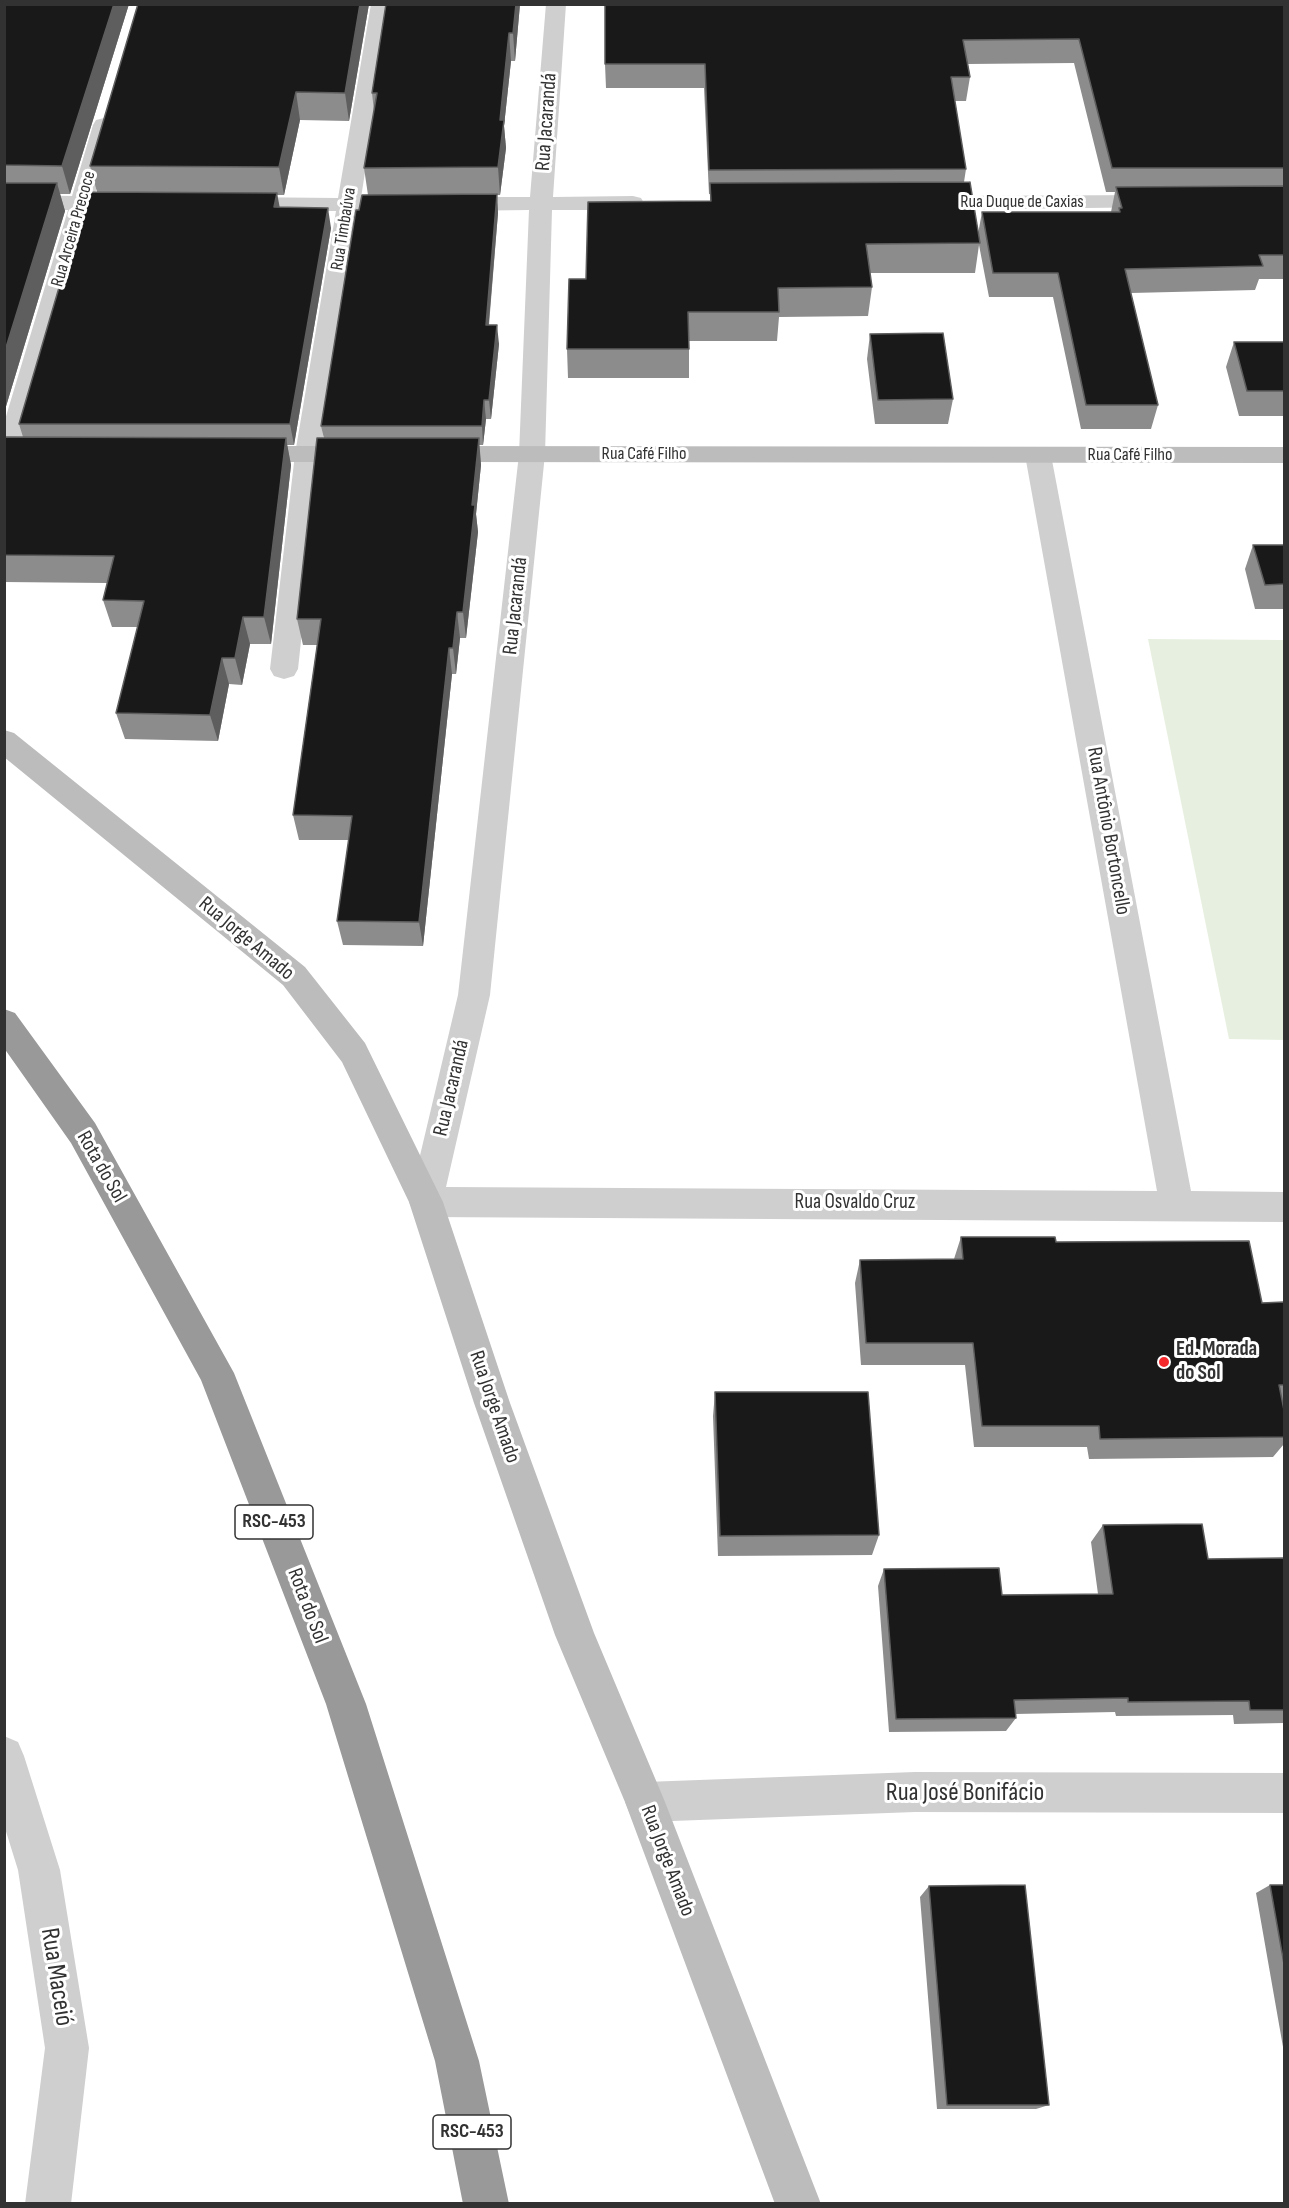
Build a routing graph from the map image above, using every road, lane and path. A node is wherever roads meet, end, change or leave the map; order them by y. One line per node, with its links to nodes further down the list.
1 (381, 4): 12 (street, Rua Timbaúva)
2 (556, 4): 11 (street, Rua Jacarandá)
3 (111, 104): 8 (street, Rua Arceira Precoce)
4 (4, 202): 8 (street)
5 (1177, 202): 7 (street, Rua Duque de Caxias)
6 (661, 203): 11 (street)
7 (901, 203)
8 (81, 204): 9 (street); 13 (street, Rua Arceira Precoce)
9 (151, 204)
10 (208, 204): 12 (street)
11 (541, 204): 12 (street); 18 (street, Rua Jacarandá)
12 (348, 205): 15 (street, Rua Timbaúva)
13 (15, 454)
14 (224, 454): 15 (street)
15 (308, 454): 16 (street); 21 (street, Rua Timbaúva)
16 (379, 454)
17 (414, 454): 18 (street, Rua Café Filho)
18 (532, 454): 19 (street, Rua Café Filho); 24 (street, Rua Jacarandá)
19 (1038, 455): 20 (street, Rua Café Filho); 25 (street, Rua Antônio Bortoncello)
20 (1284, 455)
21 (284, 669)
22 (4, 741): 24 (street, Rua Jorge Amado)
23 (4, 1022): 31 (highway, Rota do Sol / RSC-453)
24 (426, 1202): 25 (street, Rua Osvaldo Cruz); 29 (street, Rua Jorge Amado)
25 (1177, 1207): 26 (street, Rua Osvaldo Cruz)
26 (1284, 1207)
27 (4, 1756): 30 (street, Rua Maceió)
28 (1284, 1793): 29 (street, Rua José Bonifácio)
29 (645, 1802): 32 (street, Rua Jorge Amado)
30 (48, 2204)
31 (486, 2204)
32 (798, 2204)

